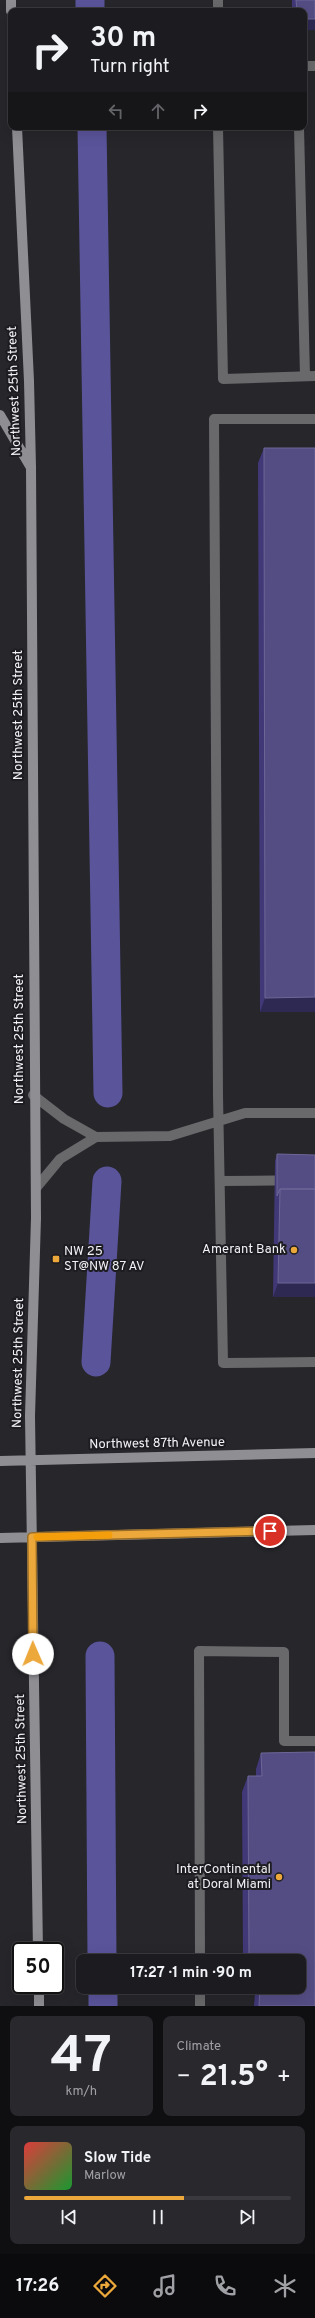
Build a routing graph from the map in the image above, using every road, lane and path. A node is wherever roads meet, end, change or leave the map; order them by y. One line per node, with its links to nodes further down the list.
1 (17, 130): 7 (main road, Northwest 25th Street)
2 (218, 130): 4 (lane)
3 (299, 130): 4 (lane)
4 (310, 376)
5 (0, 415): 7 (main road)
6 (315, 418): 10 (lane)
7 (31, 468): 8 (main road, Northwest 25th Street)
8 (34, 1095): 11 (lane); 14 (main road, Northwest 25th Street)
9 (315, 1113): 10 (lane)
10 (219, 1120): 11 (lane); 13 (lane)
11 (96, 1137): 14 (lane)
12 (315, 1180): 13 (lane)
13 (221, 1181): 15 (lane)
14 (36, 1188): 17 (main road, Northwest 25th Street)
15 (315, 1362)
16 (315, 1453): 17 (main road, Northwest 87th Avenue)
17 (31, 1460): 18 (main road, Northwest 87th Avenue); 20 (main road, Northwest 25th Street)
18 (0, 1461)
19 (315, 1530): 20 (main road)
20 (32, 1537): 21 (main road); 23 (main road, Northwest 25th Street)
21 (0, 1538)
22 (315, 1741): 24 (lane)
23 (38, 1942)
24 (200, 1954)
25 (39, 1994): 27 (main road)
26 (200, 1994): 28 (lane)
27 (39, 2006)
28 (200, 2006)

